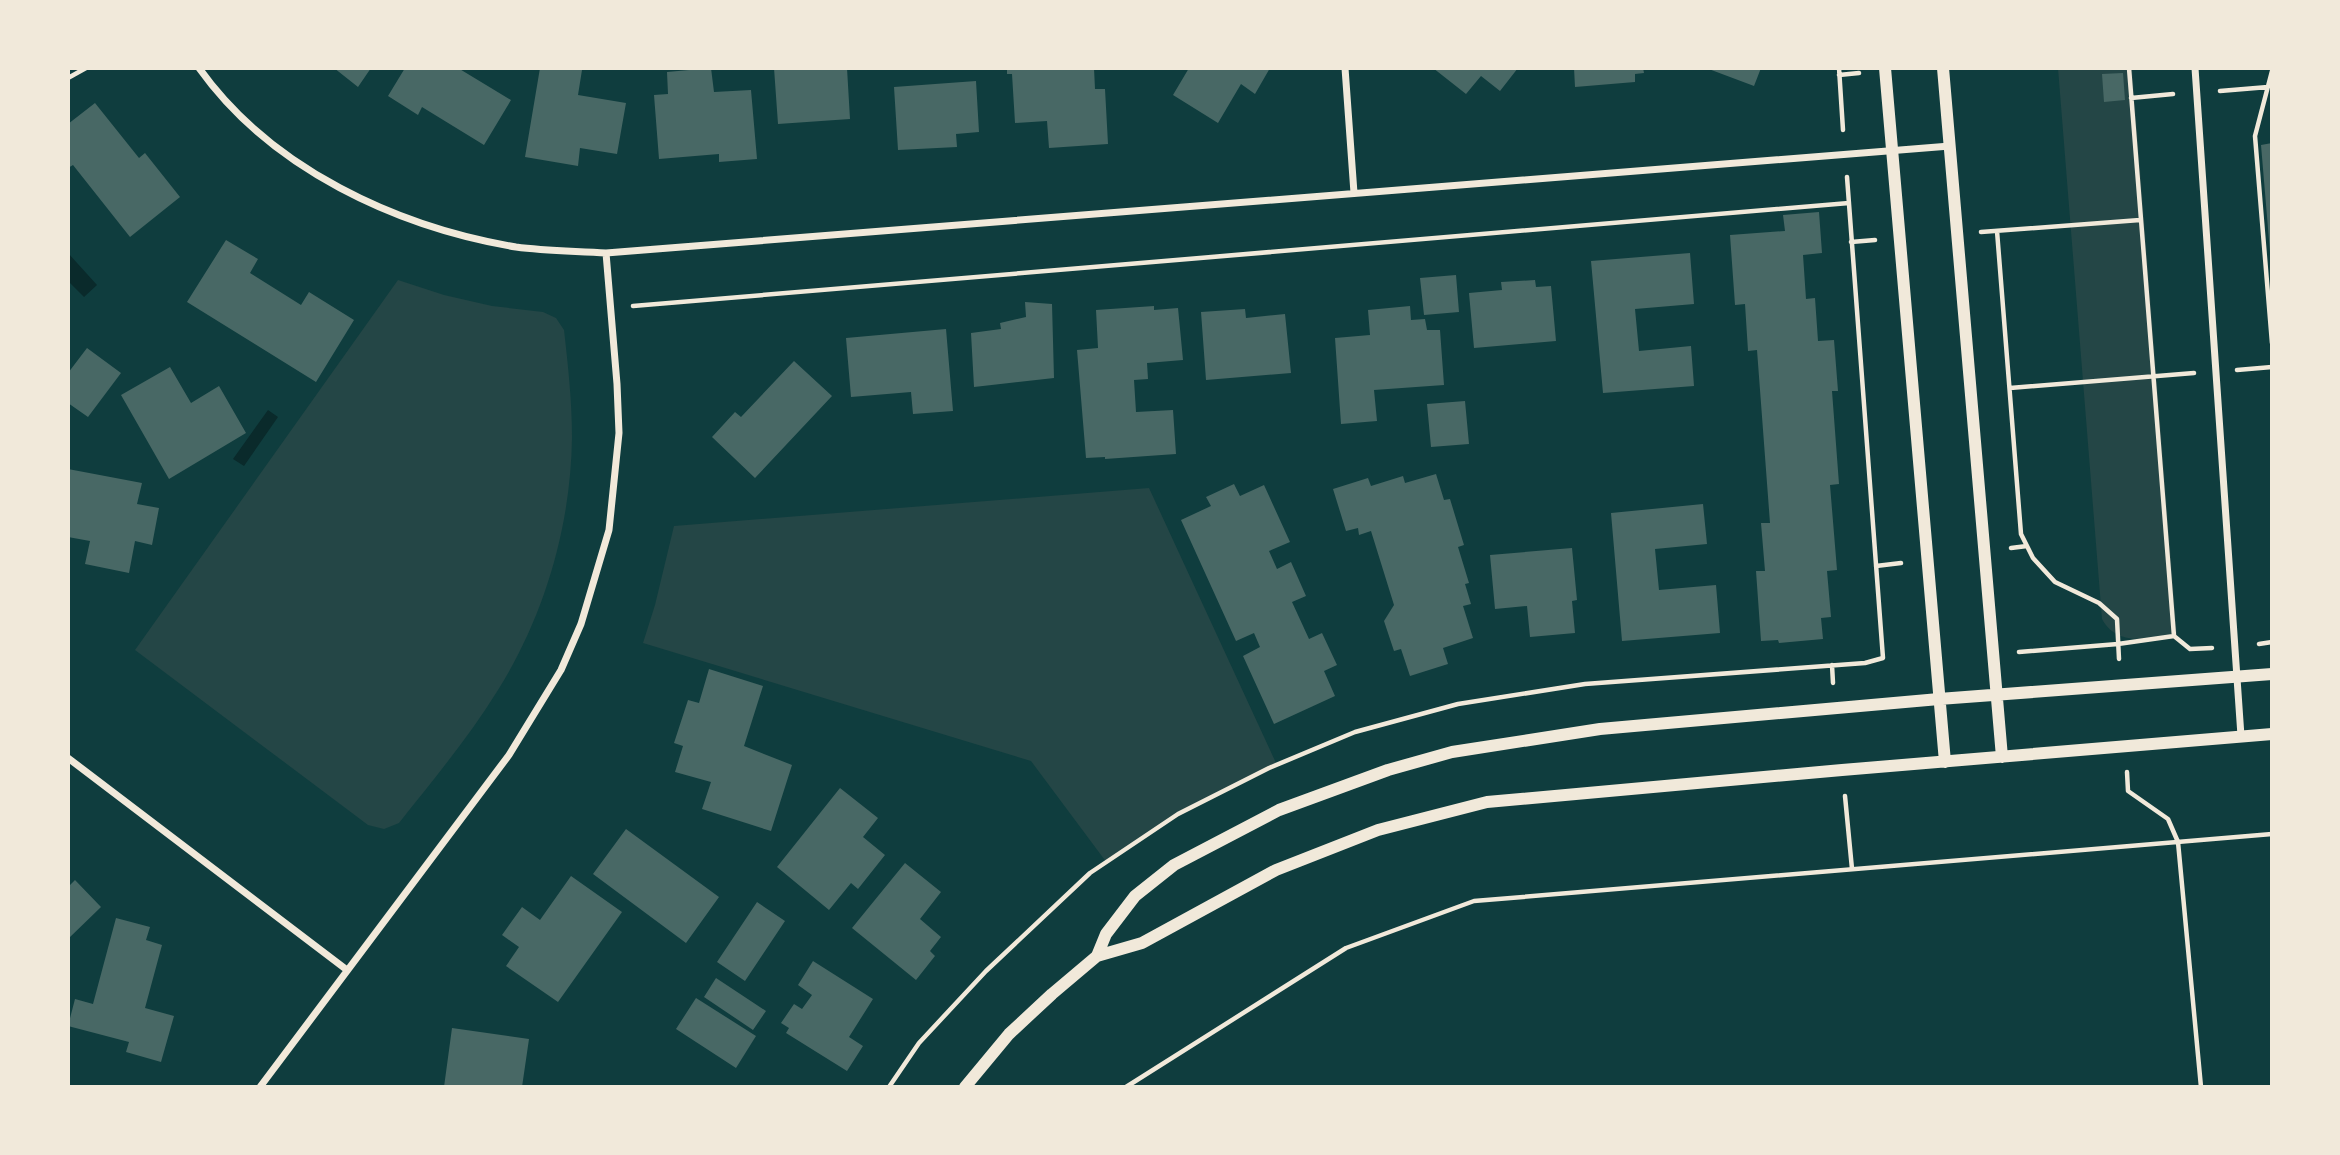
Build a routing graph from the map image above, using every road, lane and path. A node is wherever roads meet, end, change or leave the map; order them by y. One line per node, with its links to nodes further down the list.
1 (86, 68): 10 (path)
2 (199, 68): 21 (street)
3 (1345, 68): 14 (street)
4 (1839, 68): 13 (path)
5 (1885, 68): 12 (street)
6 (1943, 68): 11 (street)
7 (2129, 68): 16 (path)
8 (2196, 68): 25 (street)
9 (2272, 71): 23 (path)
10 (68, 78)
11 (1950, 146): 12 (street); 18 (street)
12 (1892, 151): 13 (street); 19 (street)
13 (1845, 155): 14 (street); 15 (path)
14 (1354, 193): 21 (street)
15 (1849, 203): 20 (path); 22 (path)
16 (2141, 220): 17 (path); 26 (path)
17 (1997, 231): 18 (path); 27 (path)
18 (1957, 234): 32 (street)
19 (1900, 238): 20 (path); 37 (street)
20 (1852, 242): 33 (path)
21 (606, 253): 22 (street)
22 (611, 308): 47 (street)
23 (2272, 344)
24 (2272, 367): 25 (path)
25 (2216, 371): 26 (path); 31 (street)
26 (2153, 377): 27 (path); 29 (path)
27 (2010, 388): 28 (path)
28 (2117, 619)
29 (2174, 636): 31 (path); 32 (path)
30 (2272, 642): 31 (path)
31 (2235, 646): 35 (street)
32 (1993, 654): 36 (street)
33 (1883, 658)
34 (2272, 674): 35 (street)
35 (2237, 677): 36 (street); 39 (street)
36 (1997, 695): 37 (street); 40 (street)
37 (1939, 699): 42 (street); 46 (street)
38 (2272, 734): 39 (street)
39 (2241, 736): 40 (street)
40 (2002, 757): 42 (street)
41 (68, 758): 47 (street)
42 (1945, 761): 46 (street)
43 (2128, 791): 45 (path)
44 (2272, 834): 45 (path)
45 (2178, 842): 50 (path); 51 (path)
46 (1097, 956): 49 (street)
47 (347, 970): 48 (street)
48 (260, 1087)
49 (965, 1087)
50 (1126, 1087)
51 (2201, 1087)

